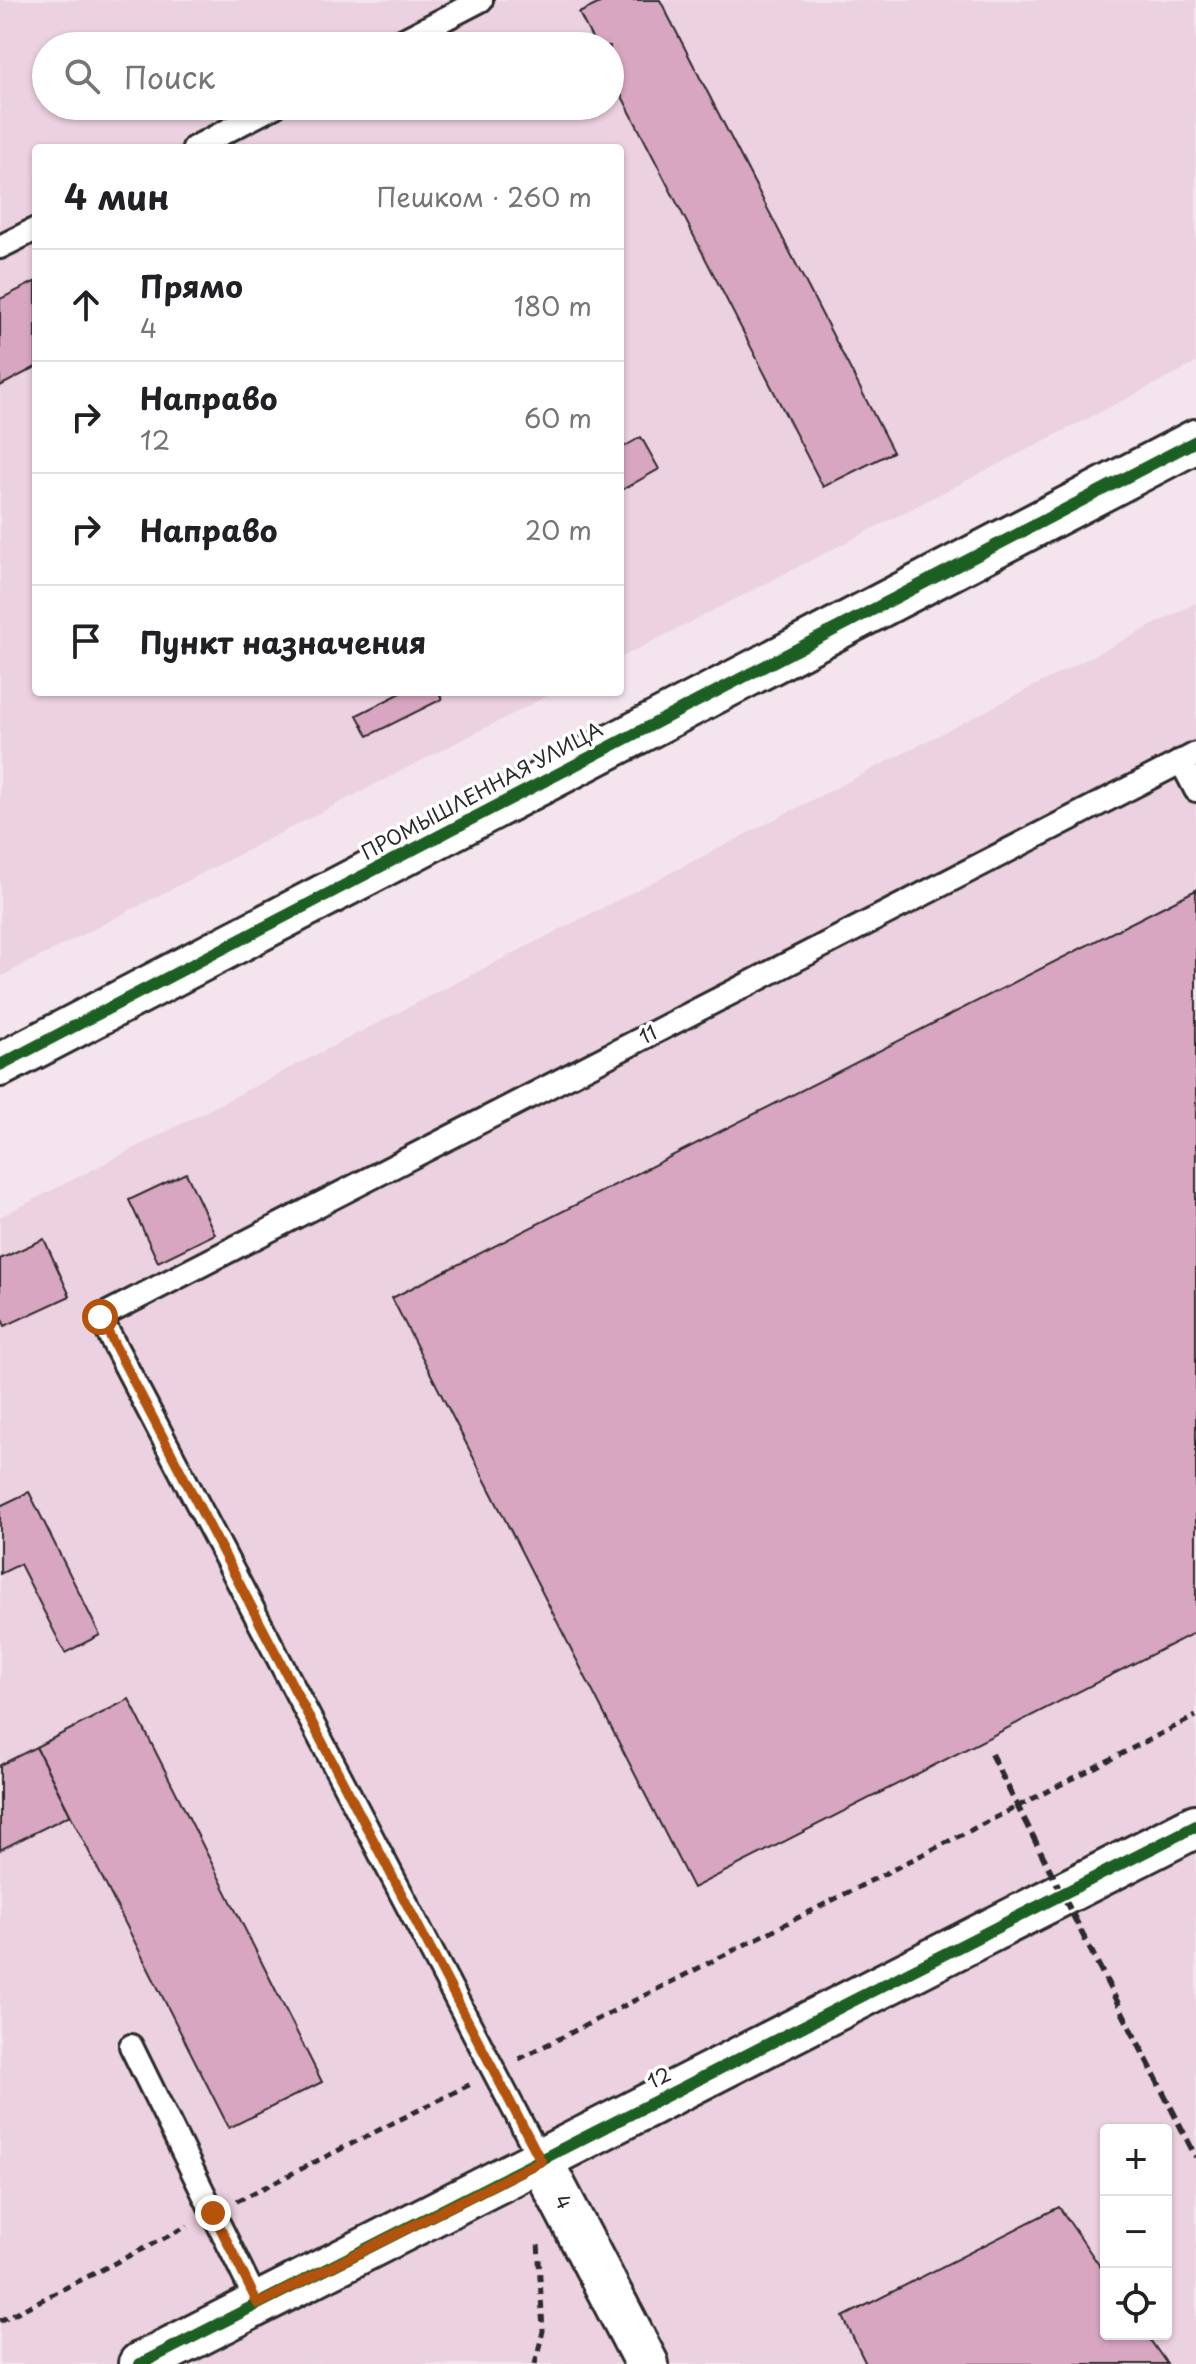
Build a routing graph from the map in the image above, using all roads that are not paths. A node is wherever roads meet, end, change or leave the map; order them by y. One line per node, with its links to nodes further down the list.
1 (481, 0): 2 (lane)
2 (419, 32)
3 (248, 120): 4 (lane)
4 (202, 144)
5 (32, 231): 6 (lane)
6 (0, 247)
7 (1196, 441): 10 (street, ПРОМЫШЛЕННАЯ УЛИЦА)
8 (1188, 757): 9 (lane); 11 (lane, 11)
9 (1196, 790)
10 (0, 1065)
11 (100, 1317): 14 (lane, 4)
12 (1196, 1826): 14 (street, 12)
13 (131, 2046): 15 (lane)
14 (541, 2161): 15 (street, 12); 17 (street, 4)
15 (258, 2304): 16 (street, 12)
16 (140, 2364)
17 (647, 2364)

